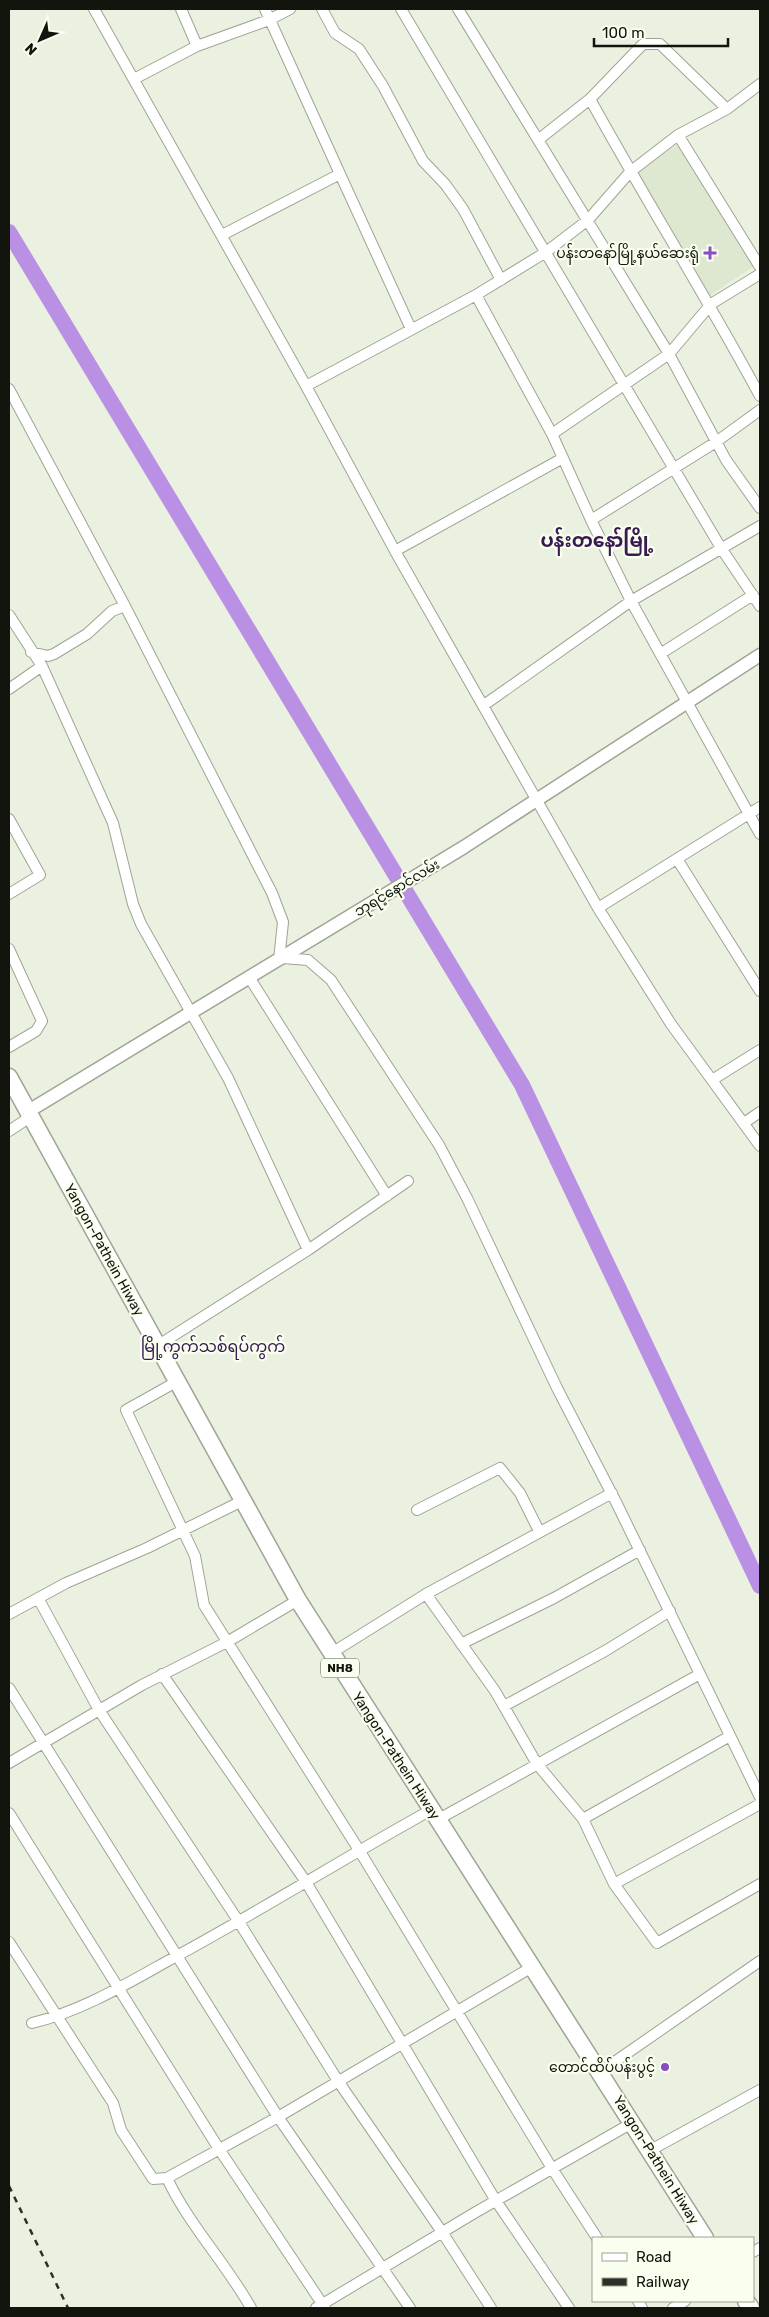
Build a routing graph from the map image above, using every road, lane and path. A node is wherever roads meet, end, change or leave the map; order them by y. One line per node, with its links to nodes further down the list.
1 (94, 9): 10 (street)
2 (180, 9): 9 (street)
3 (265, 9): 8 (street)
4 (290, 9): 8 (street)
5 (322, 9): 23 (street)
6 (401, 9): 20 (street)
7 (458, 9): 15 (street)
8 (269, 20): 9 (street); 17 (street)
9 (197, 46): 10 (street)
10 (134, 79): 19 (street)
11 (760, 84): 13 (street)
12 (590, 99): 13 (street); 15 (street); 16 (street)
13 (727, 108): 14 (street)
14 (678, 135): 16 (street); 21 (street)
15 (538, 140): 18 (street)
16 (630, 172): 18 (street); 25 (street)
17 (340, 174): 19 (street); 26 (street)
18 (588, 220): 20 (street); 27 (street)
19 (222, 235): 29 (street)
20 (546, 252): 23 (street); 28 (street)
21 (760, 267)
22 (760, 274): 25 (street)
23 (501, 280): 24 (street)
24 (476, 295): 26 (street); 33 (street)
25 (710, 304): 27 (street); 31 (street)
26 (411, 329): 29 (street)
27 (669, 354): 28 (street); 34 (street)
28 (624, 385): 33 (street); 36 (street)
29 (306, 386): 41 (street)
30 (10, 394): 44 (street)
31 (760, 396)
32 (760, 410): 34 (street)
33 (552, 434): 35 (street)
34 (716, 442): 36 (street); 37 (street)
35 (563, 458): 38 (street); 41 (street)
36 (674, 467): 38 (street); 40 (street)
37 (760, 508)
38 (591, 520): 43 (street)
39 (760, 526): 40 (street)
40 (722, 548): 42 (street); 43 (street)
41 (395, 551): 53 (street)
42 (753, 595): 45 (street); 48 (street)
43 (631, 602): 48 (street); 53 (street)
44 (125, 606): 47 (street); 63 (street)
45 (760, 606)
46 (9, 615): 47 (street)
47 (32, 652): 50 (street)
48 (660, 654): 52 (street)
49 (760, 655): 52 (street, ဘုရင့်နောင်လမ်း)
50 (42, 666): 51 (street); 66 (street)
51 (9, 689)
52 (687, 701): 54 (street, ဘုရင့်နောင်လမ်း); 56 (street)
53 (484, 705): 54 (street)
54 (537, 800): 61 (street); 63 (street, ဘုရင့်နောင်လမ်း)
55 (760, 807): 56 (street)
56 (748, 815): 58 (street); 59 (street)
57 (9, 819): 60 (street)
58 (760, 834)
59 (677, 859): 61 (street); 65 (street)
60 (9, 894)
61 (598, 908): 70 (street)
62 (9, 949): 67 (street)
63 (283, 958): 64 (street, ဘုရင့်နောင်လမ်း); 81 (street)
64 (249, 977): 66 (street, ဘုရင့်နောင်လမ်း); 77 (street)
65 (760, 991)
66 (190, 1012): 72 (street, ဘုရင့်နောင်လမ်း); 78 (street)
67 (9, 1047)
68 (760, 1050): 70 (street)
69 (9, 1077): 72 (highway, Yangon-Pathein Hiway / NH8)
70 (712, 1080): 73 (street)
71 (760, 1112): 73 (street)
72 (28, 1114): 74 (street); 79 (highway, Yangon-Pathein Hiway / NH8)
73 (744, 1123): 75 (street)
74 (9, 1130)
75 (760, 1146)
76 (408, 1181): 77 (street)
77 (388, 1196): 78 (street)
78 (308, 1250): 79 (street)
79 (157, 1346): 80 (highway, Yangon-Pathein Hiway / NH8)
80 (176, 1382): 82 (highway, Yangon-Pathein Hiway / NH8); 84 (street)
81 (612, 1493): 85 (street); 86 (street)
82 (242, 1501): 84 (street); 89 (highway, Yangon-Pathein Hiway / NH8)
83 (417, 1510): 85 (street)
84 (184, 1530): 88 (street); 92 (street)
85 (539, 1531): 87 (street)
86 (640, 1550): 90 (street); 93 (street)
87 (426, 1594): 93 (street); 94 (street)
88 (38, 1598): 91 (street); 99 (street)
89 (298, 1600): 92 (street); 94 (highway, Yangon-Pathein Hiway / NH8)
90 (670, 1612): 96 (street); 98 (street)
91 (9, 1614)
92 (227, 1642): 95 (street); 109 (street)
93 (462, 1644): 98 (street)
94 (330, 1654): 107 (highway, Yangon-Pathein Hiway / NH8)
95 (162, 1674): 99 (street); 110 (street)
96 (700, 1674): 100 (street); 103 (street)
97 (9, 1688): 101 (street)
98 (504, 1706): 103 (street)
99 (99, 1710): 101 (street); 113 (street)
100 (730, 1736): 104 (street); 108 (street)
101 (43, 1743): 102 (street); 115 (street)
102 (9, 1763)
103 (537, 1764): 107 (street); 108 (street)
104 (760, 1797)
105 (760, 1804): 111 (street)
106 (9, 1813): 118 (street)
107 (434, 1815): 109 (street); 117 (highway, Yangon-Pathein Hiway / NH8)
108 (583, 1819): 111 (street)
109 (360, 1850): 110 (street); 119 (street)
110 (306, 1882): 113 (street); 122 (street)
111 (614, 1884): 112 (street)
112 (760, 1884)
113 (239, 1922): 115 (street); 124 (street)
114 (9, 1942): 120 (street)
115 (176, 1957): 118 (street); 126 (street)
116 (760, 1961): 123 (street)
117 (532, 1967): 119 (street); 123 (highway, Yangon-Pathein Hiway / NH8)
118 (119, 1988): 120 (street); 128 (street)
119 (456, 2010): 122 (street); 130 (street)
120 (57, 2017): 121 (street); 131 (street)
121 (32, 2023)
122 (401, 2043): 124 (street); 132 (street)
123 (600, 2072): 127 (highway, Yangon-Pathein Hiway / NH8)
124 (338, 2081): 126 (street); 133 (street)
125 (760, 2090): 129 (street)
126 (278, 2117): 128 (street); 136 (street)
127 (632, 2123): 129 (highway, Yangon-Pathein Hiway / NH8); 130 (street)
128 (219, 2149): 131 (street); 137 (street)
129 (649, 2151): 135 (highway, Yangon-Pathein Hiway / NH8)
130 (553, 2170): 132 (street); 134 (street)
131 (167, 2178): 138 (street)
132 (496, 2201): 133 (street); 141 (street)
133 (442, 2232): 136 (street); 140 (street)
134 (596, 2237)
135 (704, 2237)
136 (384, 2267): 137 (street); 139 (street)
137 (321, 2307)
138 (251, 2308)
139 (410, 2308)
140 (491, 2308)
141 (568, 2308)

